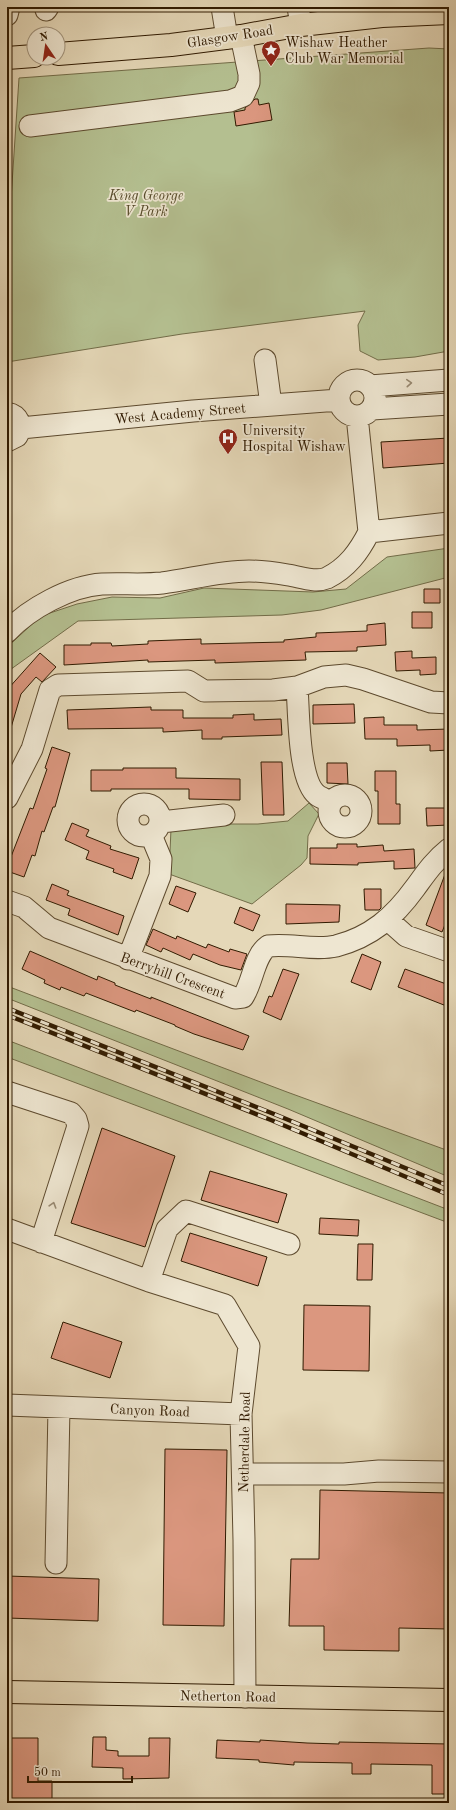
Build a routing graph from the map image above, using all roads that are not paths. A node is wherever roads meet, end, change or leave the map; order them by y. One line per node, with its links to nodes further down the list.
1 (10, 7): 4 (street)
2 (222, 7): 6 (street)
3 (449, 13): 5 (main road, Glasgow Road)
4 (7, 15)
5 (300, 16): 6 (main road, Glasgow Road)
6 (234, 37): 7 (main road, Glasgow Road); 10 (street)
7 (66, 53)
8 (26, 57): 9 (main road)
9 (7, 58)
10 (30, 126)
11 (265, 360): 16 (street)
12 (449, 380): 13 (street, one-way to 12)
13 (370, 386): 14 (street); 17 (street)
14 (339, 400): 16 (street, West Academy Street); 17 (street)
15 (449, 404): 17 (street)
16 (271, 405): 18 (street, West Academy Street)
17 (365, 413): 20 (street)
18 (12, 427)
19 (449, 523): 20 (street)
20 (369, 532): 21 (street)
21 (11, 620)
22 (297, 687): 23 (street); 24 (street); 25 (street)
23 (449, 704)
24 (7, 798)
25 (331, 802)
26 (224, 815): 31 (street)
27 (449, 849): 29 (street, Berryhill Crescent)
28 (7, 901): 31 (street, Berryhill Crescent)
29 (388, 920): 30 (street); 31 (street, Berryhill Crescent)
30 (449, 952)
31 (128, 959)
32 (7, 1092): 34 (street, one-way to 32)
33 (7, 1229): 34 (street, Netherdale Road)
34 (41, 1242): 36 (street, Netherdale Road)
35 (289, 1244): 36 (street)
36 (149, 1281): 39 (street, Netherdale Road)
37 (7, 1405): 38 (street, Canyon Road)
38 (59, 1407): 39 (street, Canyon Road); 42 (street)
39 (241, 1414): 41 (street, Netherdale Road)
40 (449, 1472): 41 (street)
41 (243, 1474): 44 (street, Netherdale Road)
42 (56, 1563)
43 (7, 1692): 44 (main road, Netherton Road)
44 (245, 1697): 45 (main road, Netherton Road)
45 (449, 1700)

